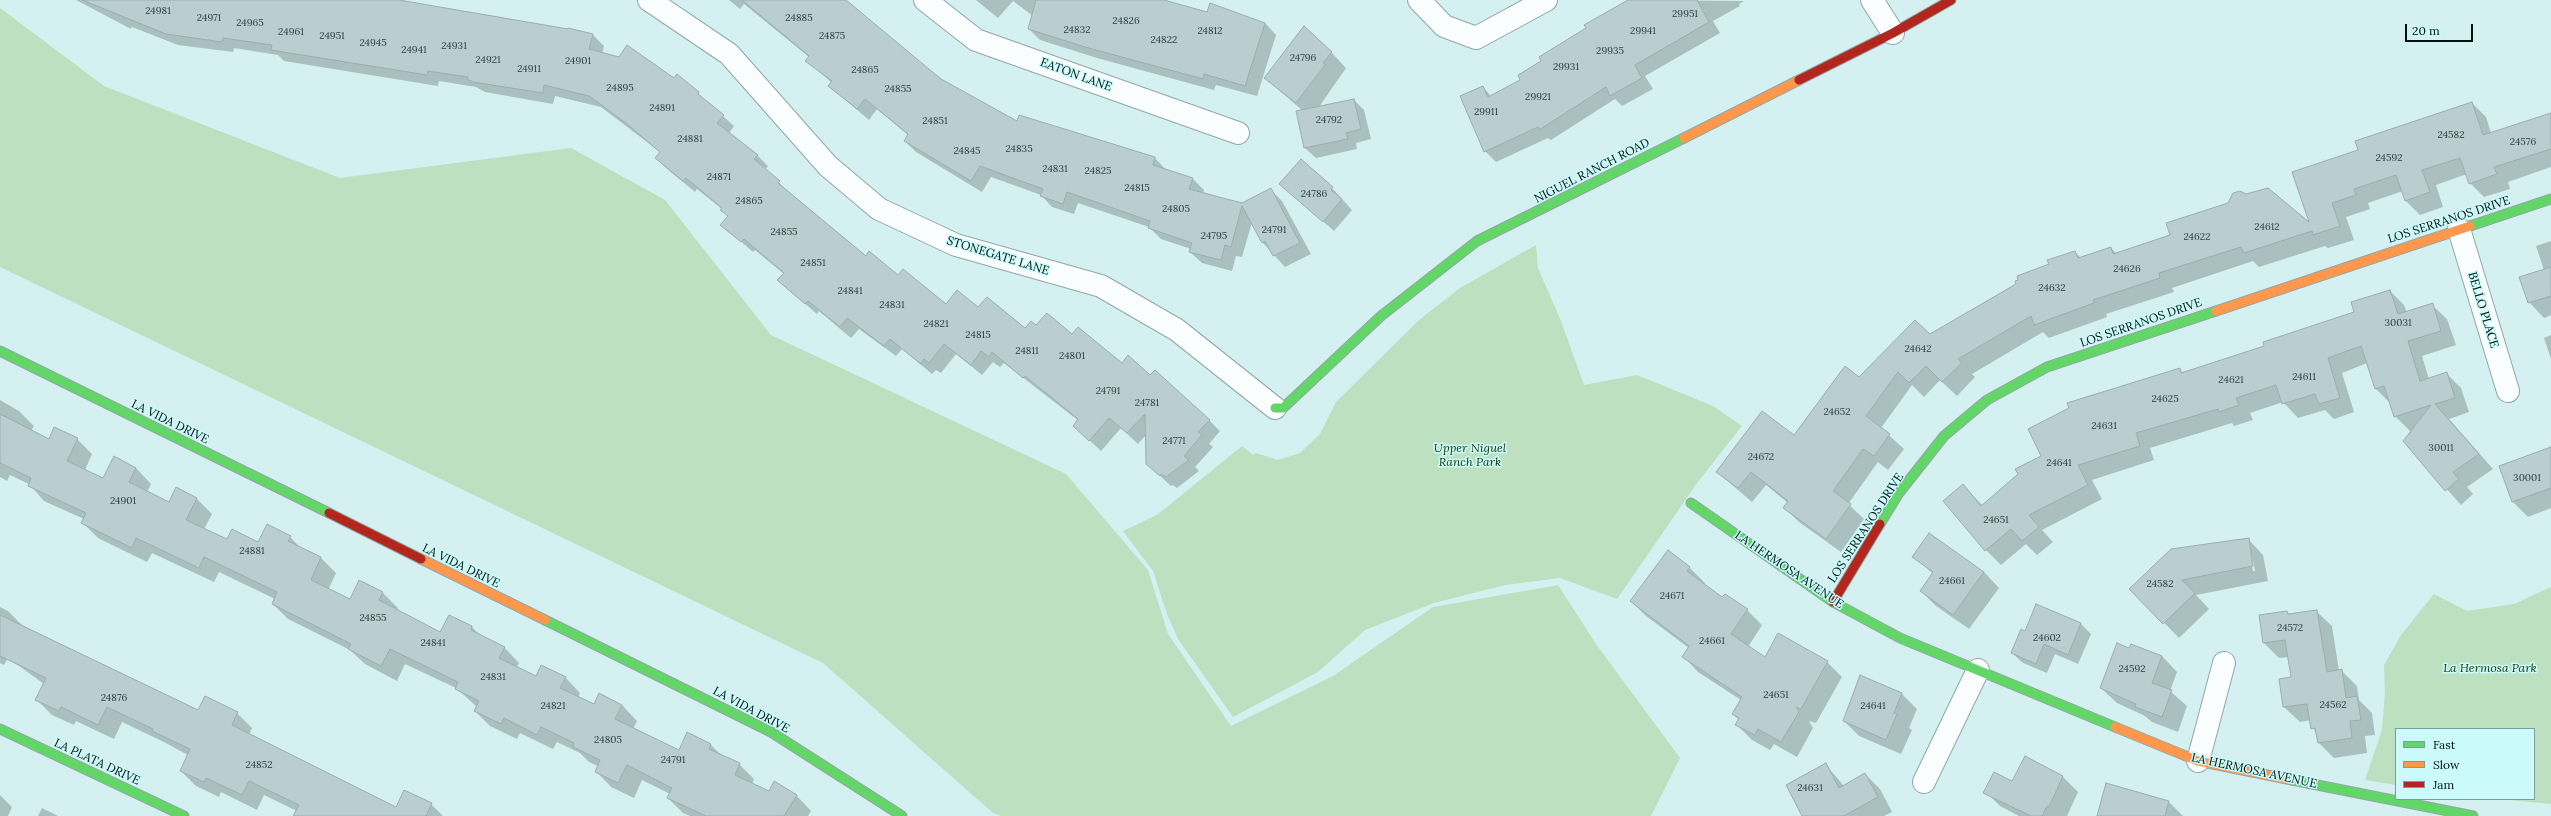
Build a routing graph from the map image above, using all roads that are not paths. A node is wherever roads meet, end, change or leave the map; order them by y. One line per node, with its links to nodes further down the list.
1 (649, 0): 13 (street, STONEGATE LANE)
2 (925, 0): 8 (street, EATON LANE)
3 (1419, 0): 4 (street)
4 (1546, 0)
5 (1872, 0): 7 (street)
6 (1951, 0): 7 (street, NIGUEL RANCH ROAD)
7 (1893, 33): 13 (street, NIGUEL RANCH ROAD)
8 (1238, 133)
9 (2551, 200): 10 (street, LOS SERRANOS DRIVE)
10 (2459, 229): 12 (street, BELLO PLACE); 15 (street, LOS SERRANOS DRIVE)
11 (0, 351): 22 (street, LA VIDA DRIVE)
12 (2508, 391)
13 (1276, 408)
14 (1691, 503): 15 (street, LA HERMOSA AVENUE)
15 (1833, 602): 17 (street, LA HERMOSA AVENUE)
16 (2224, 663): 19 (street)
17 (1978, 670): 19 (street, LA HERMOSA AVENUE); 20 (street)
18 (0, 729): 21 (street, LA PLATA DRIVE)
19 (2198, 761): 23 (street, LA HERMOSA AVENUE)
20 (1924, 782)
21 (184, 816)
22 (902, 816)
23 (2473, 816)

